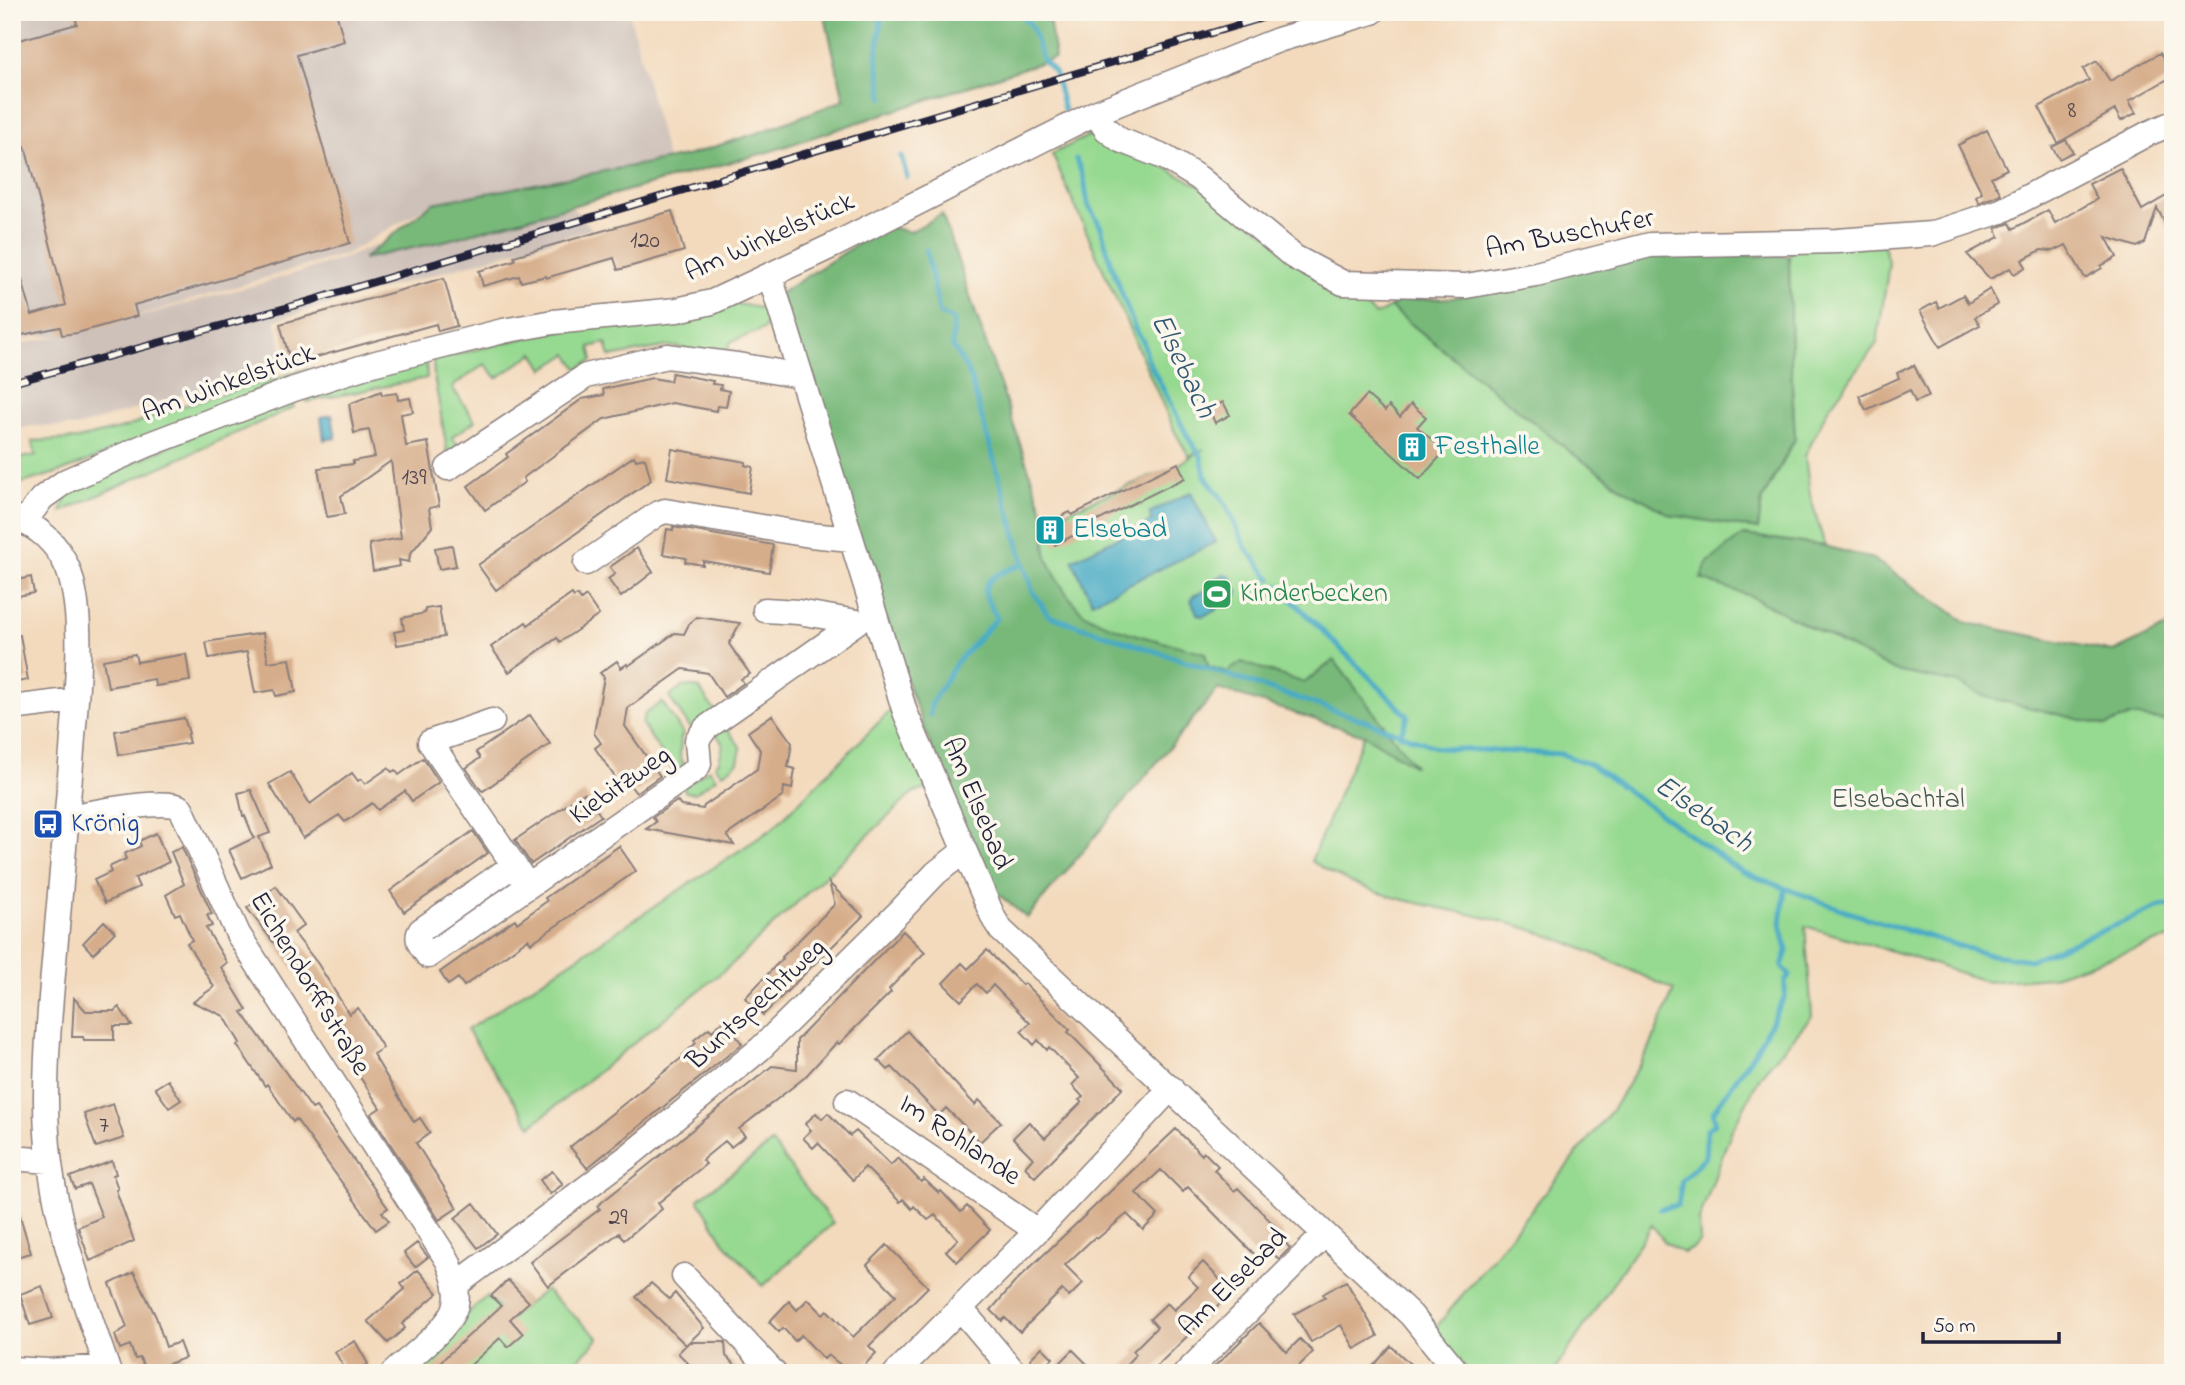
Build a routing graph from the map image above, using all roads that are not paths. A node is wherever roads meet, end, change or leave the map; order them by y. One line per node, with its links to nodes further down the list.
1 (1372, 12): 2 (street, Am Winkelstück)
2 (1095, 113): 3 (street, Am Buschufer); 4 (street, Am Winkelstück)
3 (2173, 123)
4 (770, 276): 5 (street, Am Elsebad); 7 (street, Am Winkelstück)
5 (800, 376): 6 (street); 8 (street, Am Elsebad)
6 (447, 468)
7 (18, 518): 12 (street)
8 (851, 538): 9 (street); 11 (street, Am Elsebad)
9 (586, 563)
10 (765, 610): 11 (street)
11 (866, 620): 16 (street, Am Elsebad); 18 (street, Kiebitzweg)
12 (76, 700): 13 (street); 15 (street)
13 (12, 708)
14 (492, 721): 17 (street)
15 (66, 817): 22 (street); 26 (street, Eichendorffstraße)
16 (964, 851): 19 (street, Am Elsebad); 26 (street, Buntspechtweg)
17 (514, 865): 18 (street); 18 (street, Kiebitzweg)
18 (529, 886)
19 (1171, 1088): 23 (street); 24 (street, Am Elsebad)
20 (847, 1101): 23 (street, Im Rohlande)
21 (12, 1158): 22 (street)
22 (49, 1161): 29 (street)
23 (1037, 1231): 27 (street)
24 (1324, 1235): 34 (street, Am Elsebad); 35 (street, Am Elsebad)
25 (684, 1276): 31 (street)
26 (456, 1285): 30 (street)
27 (961, 1309): 32 (street); 33 (street)
28 (12, 1369): 29 (street)
29 (108, 1370)
30 (393, 1373)
31 (774, 1373)
32 (896, 1373)
33 (1015, 1373)
34 (1186, 1373)
35 (1458, 1373)

